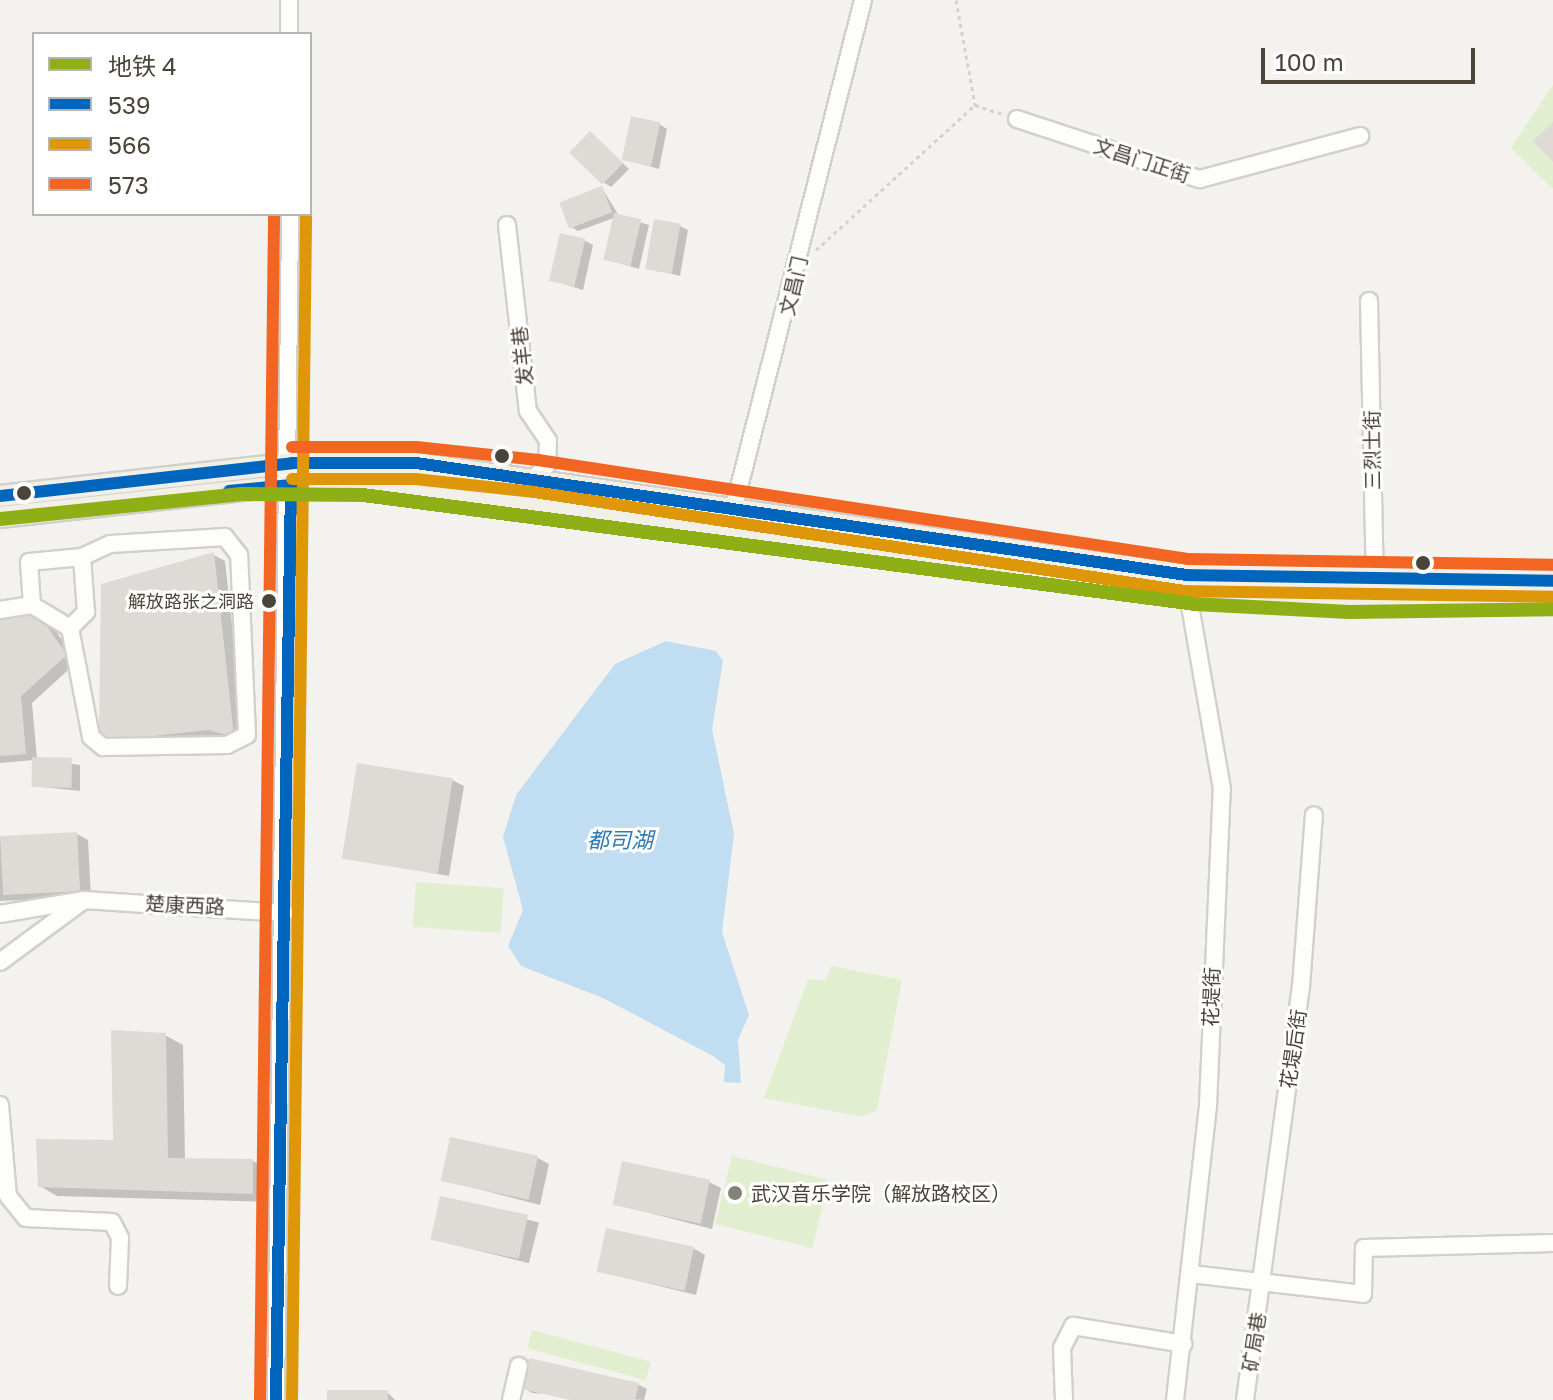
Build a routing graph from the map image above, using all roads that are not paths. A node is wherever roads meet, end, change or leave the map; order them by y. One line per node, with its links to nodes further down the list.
1 (289, 0): 3 (street)
2 (863, 0): 13 (street, 文昌门)
3 (289, 32)
4 (1017, 119): 5 (street, 文昌门正街)
5 (1360, 136)
6 (290, 216): 9 (street)
7 (507, 225): 10 (street, 发羊巷)
8 (1369, 301): 17 (street, 三烈士街)
9 (292, 463): 10 (main road); 11 (street); 12 (main road)
10 (536, 476): 13 (main road)
11 (291, 485): 14 (main road); 18 (main road); 25 (street)
12 (0, 496)
13 (734, 507): 17 (main road)
14 (0, 517)
15 (82, 557): 20 (street); 22 (street); 22 (street)
16 (1553, 581): 17 (main road)
17 (1375, 590): 18 (main road); 19 (main road)
18 (1188, 594): 30 (street, 花堤街)
19 (1553, 599)
20 (32, 605): 21 (street); 22 (street)
21 (0, 610)
22 (70, 628)
23 (1314, 815): 31 (street, 花堤后街)
24 (84, 900): 25 (street, 楚康西路); 26 (street, 楚康西路); 27 (street)
25 (285, 913): 35 (street)
26 (0, 914)
27 (0, 962)
28 (0, 1105): 32 (street)
29 (1553, 1243): 31 (street)
30 (1191, 1274): 31 (street); 33 (street, 花堤街)
31 (1264, 1283): 39 (street, 矿局巷)
32 (118, 1286)
33 (1184, 1344): 37 (street); 38 (street, 花堤街)
34 (519, 1366): 36 (street)
35 (276, 1400)
36 (511, 1400)
37 (1064, 1400)
38 (1175, 1400)
39 (1245, 1400)

